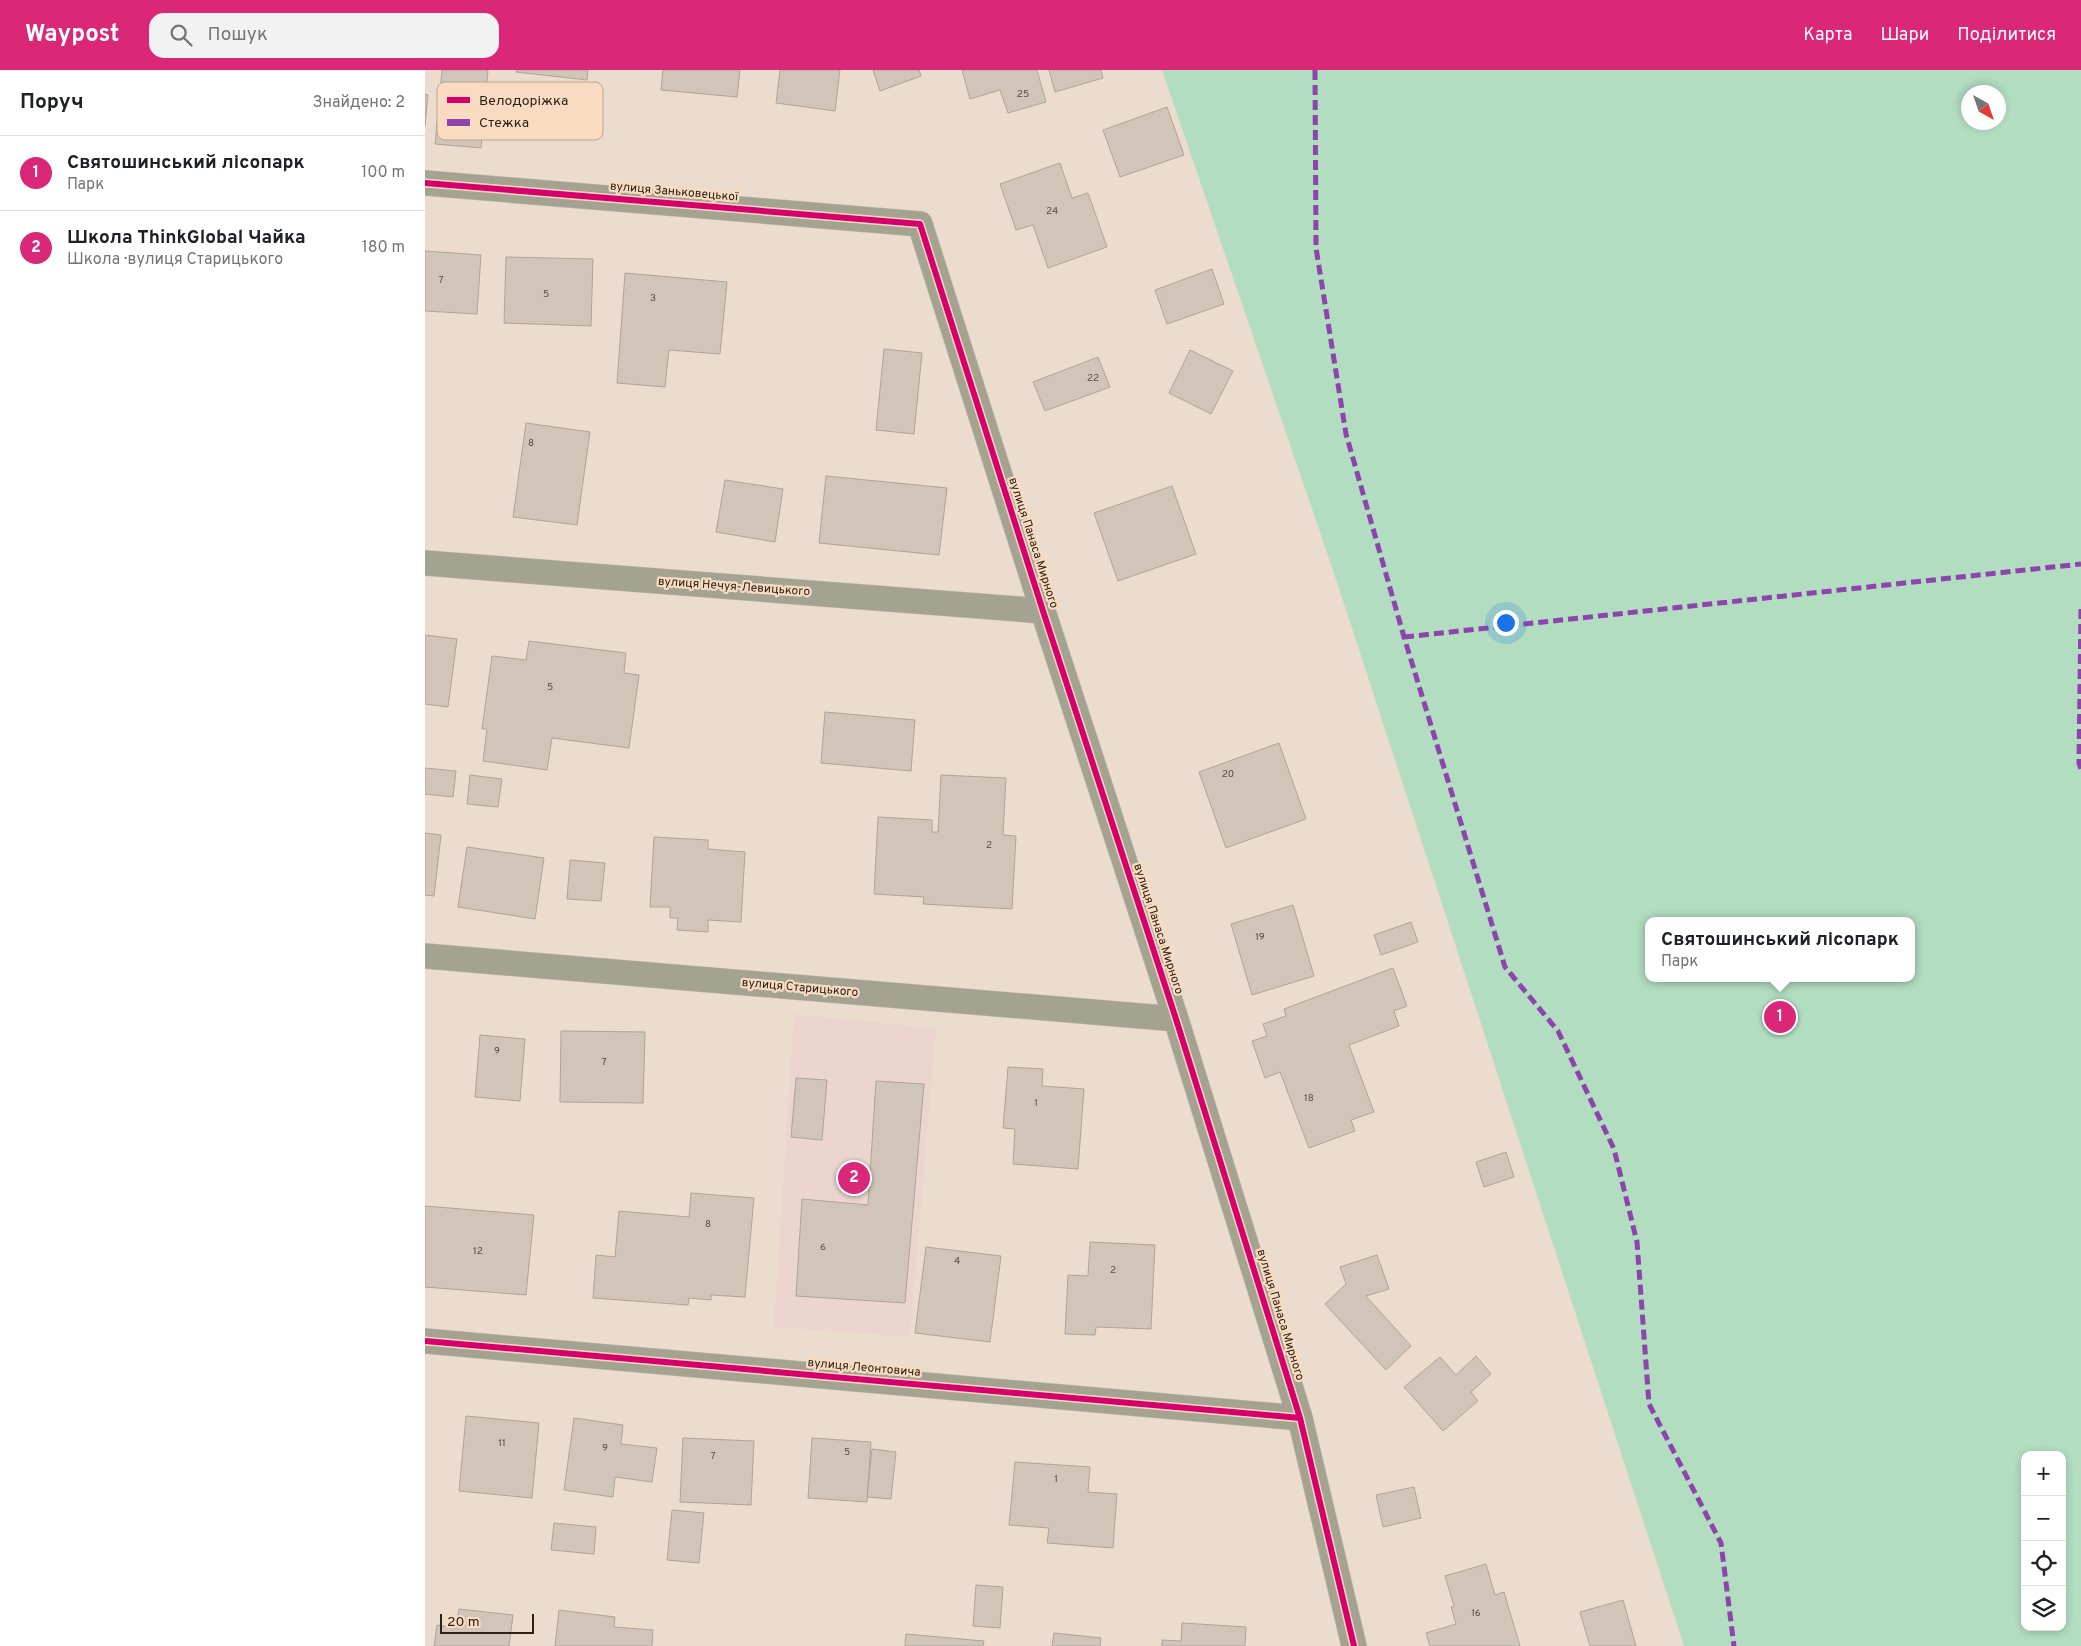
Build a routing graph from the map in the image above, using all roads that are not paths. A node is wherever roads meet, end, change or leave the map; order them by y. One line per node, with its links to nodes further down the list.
1 (425, 183): 2 (street, вулиця Заньковецької)
2 (920, 224): 4 (street, вулиця Панаса Мирного)
3 (425, 563): 4 (street, вулиця Нечуя-Левицького)
4 (1043, 611): 6 (street, вулиця Панаса Мирного)
5 (425, 956): 6 (street, вулиця Старицького)
6 (1176, 1019): 8 (street, вулиця Панаса Мирного)
7 (425, 1341): 8 (street, вулиця Леонтовича)
8 (1300, 1418): 9 (street, вулиця Панаса Мирного)
9 (1354, 1646)

